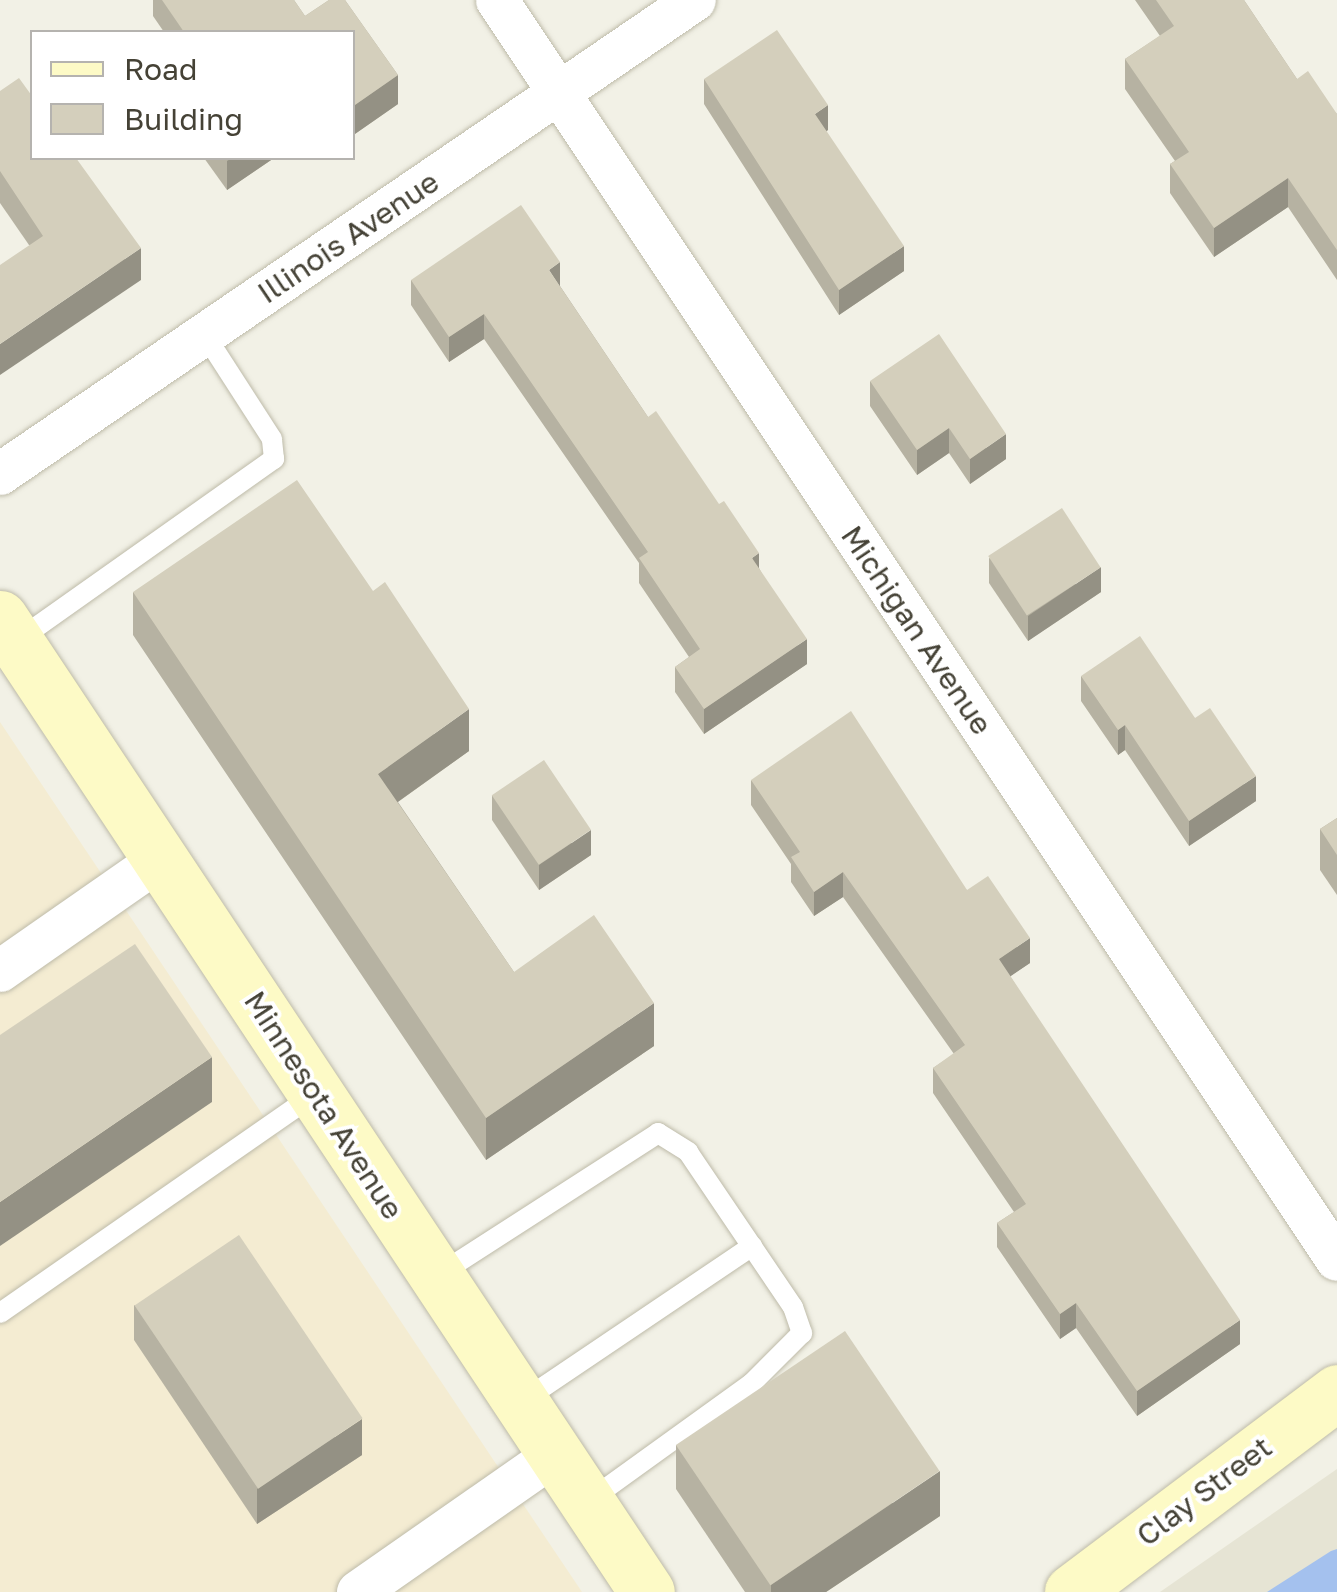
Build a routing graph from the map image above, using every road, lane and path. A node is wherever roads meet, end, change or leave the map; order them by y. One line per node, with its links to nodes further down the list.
1 (497, 0): 3 (street, Michigan Avenue)
2 (696, 0): 3 (street, Illinois Avenue)
3 (559, 93): 4 (street, Illinois Avenue); 11 (street, Michigan Avenue)
4 (206, 335): 5 (street, Illinois Avenue); 6 (lane)
5 (0, 474)
6 (8, 630): 7 (street, Minnesota Avenue)
7 (162, 858): 8 (street); 9 (street, Minnesota Avenue)
8 (0, 971)
9 (316, 1094): 12 (street, Minnesota Avenue); 13 (lane)
10 (752, 1246): 12 (lane); 15 (lane); 17 (lane)
11 (1337, 1260)
12 (436, 1276): 15 (street, Minnesota Avenue)
13 (0, 1313)
14 (1337, 1392): 20 (street, Clay Street)
15 (519, 1404): 16 (street, Minnesota Avenue)
16 (553, 1456): 17 (street, Minnesota Avenue); 18 (street)
17 (586, 1503): 19 (street, Minnesota Avenue)
18 (358, 1592)
19 (648, 1592)
20 (1072, 1592)

